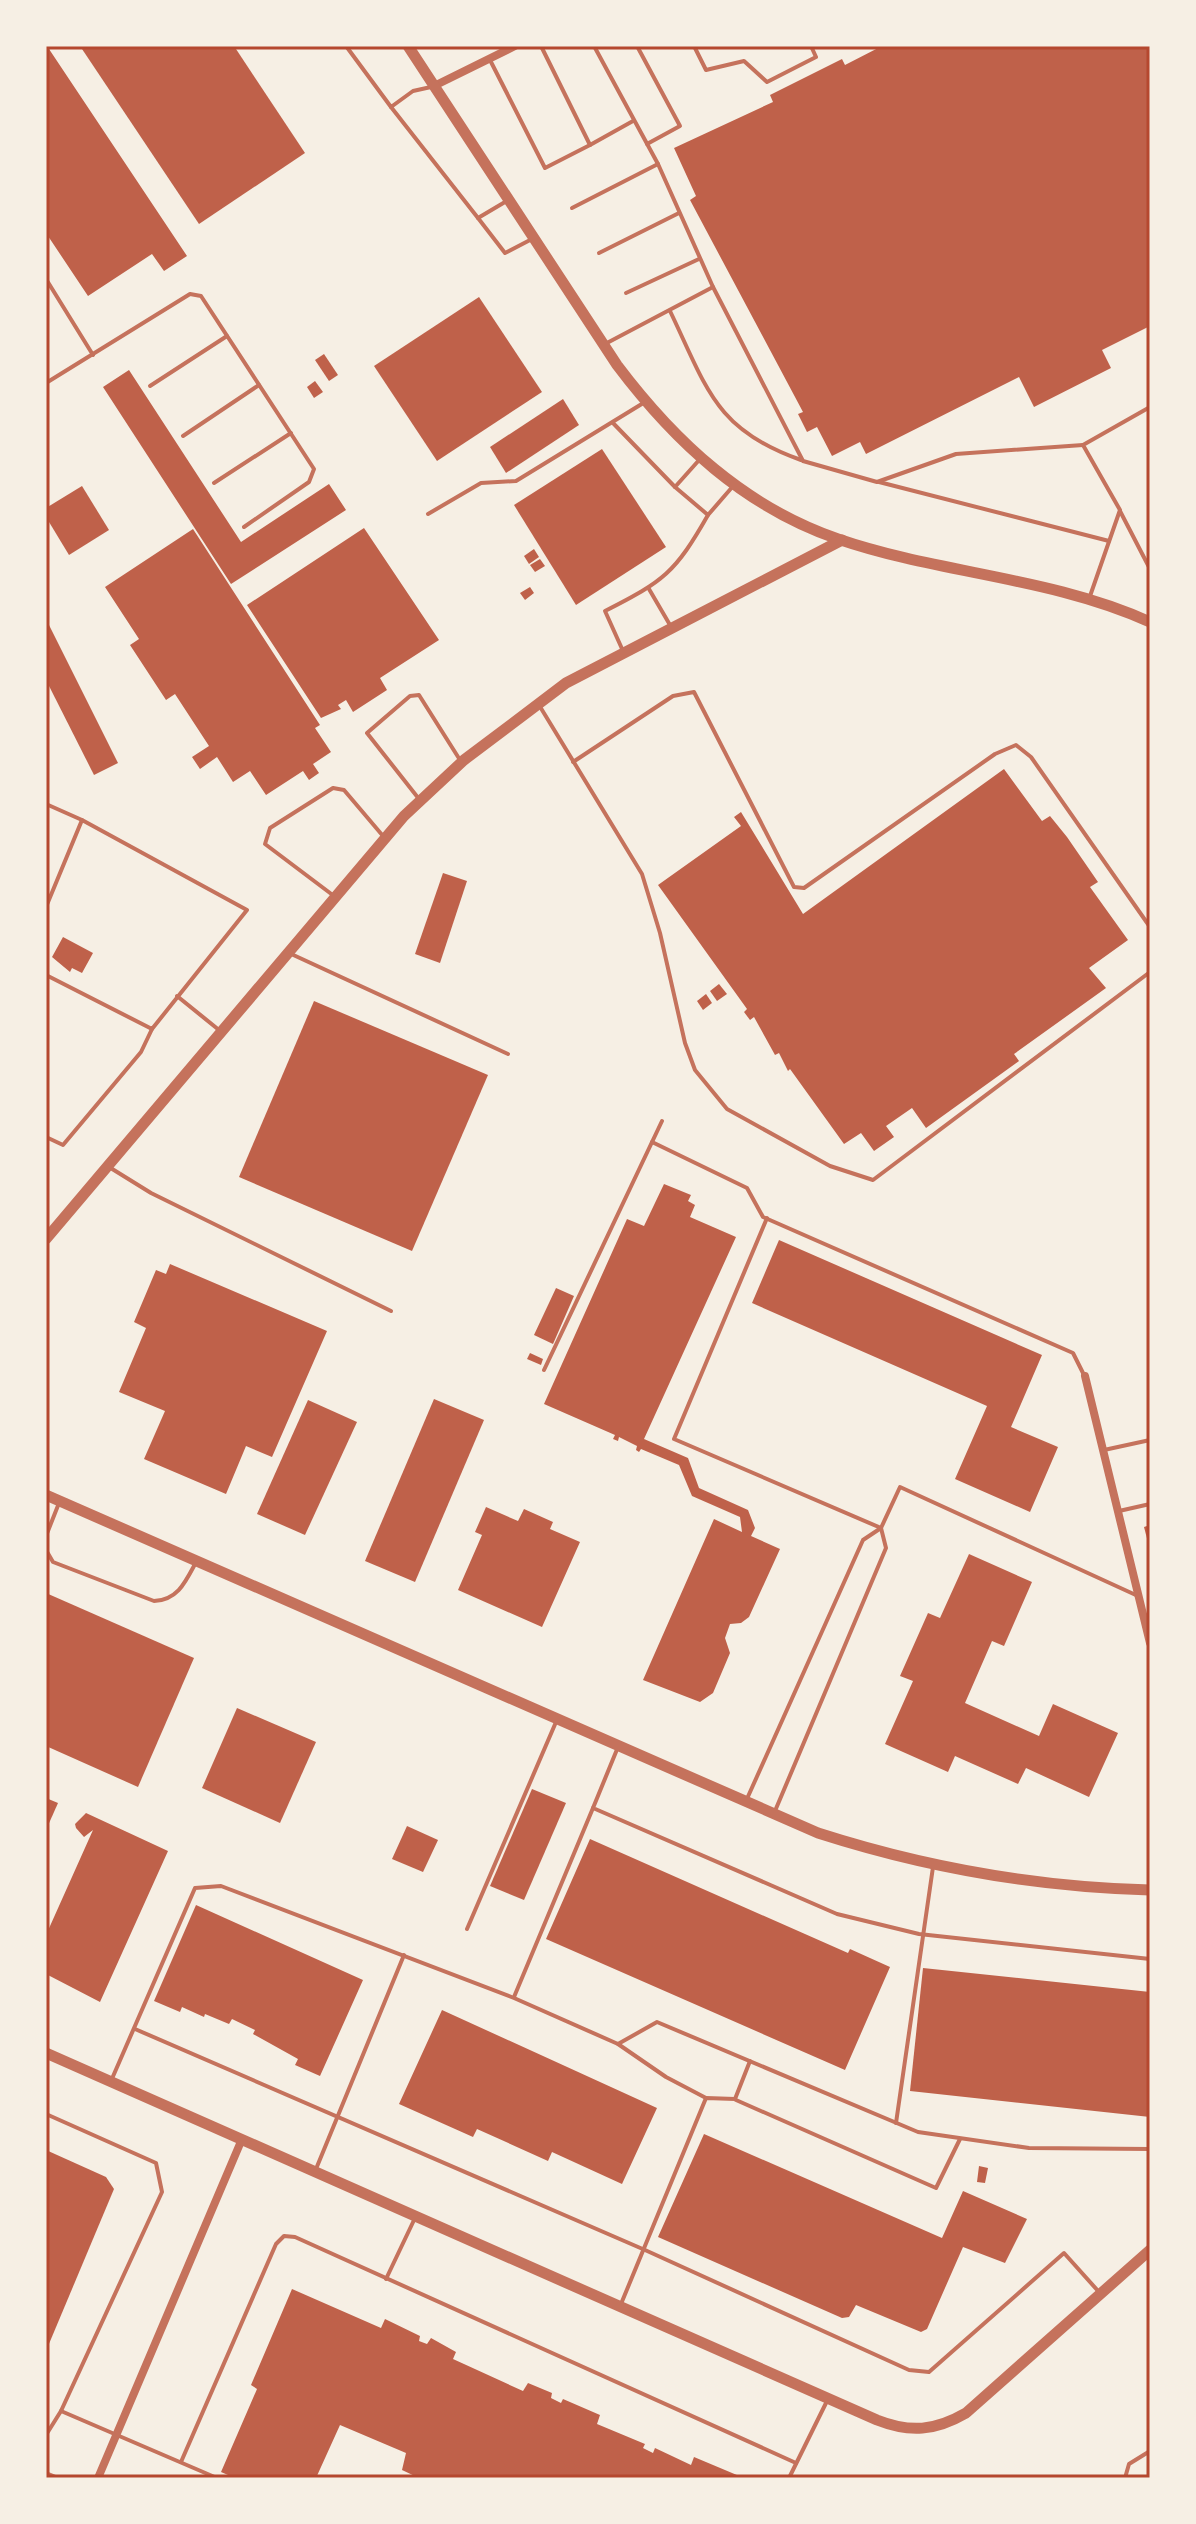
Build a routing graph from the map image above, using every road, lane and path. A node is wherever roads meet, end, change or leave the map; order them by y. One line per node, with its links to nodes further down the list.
1 (346, 46): 11 (lane)
2 (408, 46): 10 (street)
3 (515, 46): 9 (street)
4 (541, 46): 14 (lane)
5 (594, 46): 12 (lane)
6 (637, 46): 13 (lane)
7 (694, 46): 8 (lane)
8 (811, 46)
9 (489, 59): 10 (street); 14 (lane)
10 (434, 86): 11 (lane); 16 (street)
11 (391, 107): 19 (lane)
12 (633, 121): 13 (lane); 14 (lane)
13 (647, 144): 15 (lane)
14 (590, 145)
15 (658, 164): 17 (lane); 18 (lane)
16 (508, 200): 19 (lane); 20 (street)
17 (572, 208)
18 (679, 213): 21 (lane); 22 (lane)
19 (478, 218): 20 (lane)
20 (534, 239): 28 (street)
21 (599, 253)
22 (699, 259): 24 (lane); 25 (lane)
23 (46, 279): 29 (lane)
24 (713, 287): 26 (lane); 40 (lane)
25 (626, 293)
26 (670, 311): 28 (lane); 40 (lane)
27 (227, 336): 29 (lane); 31 (lane); 32 (lane)
28 (604, 345): 33 (street)
29 (93, 355): 30 (lane)
30 (46, 383)
31 (259, 385): 36 (lane); 37 (lane)
32 (150, 386)
33 (645, 402): 35 (lane); 39 (street)
34 (1150, 407): 38 (lane)
35 (613, 423): 44 (lane); 46 (lane)
36 (291, 433): 42 (lane); 48 (lane)
37 (183, 436)
38 (1083, 445): 41 (lane); 45 (lane)
39 (700, 459): 43 (street); 44 (lane)
40 (803, 461): 41 (lane)
41 (877, 482): 50 (lane)
42 (214, 483)
43 (734, 485): 47 (lane); 49 (street)
44 (675, 487): 47 (lane)
45 (1120, 510): 50 (lane); 51 (lane)
46 (428, 514)
47 (708, 515): 52 (lane)
48 (244, 527)
49 (842, 540): 53 (street); 55 (street)
50 (1109, 541): 53 (lane)
51 (1150, 569)
52 (649, 589): 55 (lane); 56 (lane)
53 (1089, 599): 54 (street)
54 (1150, 622)
55 (671, 627): 56 (street)
56 (623, 651): 57 (street)
57 (537, 702): 58 (lane); 59 (street)
58 (573, 762): 66 (lane); 68 (lane)
59 (461, 763): 60 (street); 60 (lane)
60 (420, 800): 63 (street)
61 (46, 804): 62 (lane)
62 (82, 820): 65 (lane); 70 (lane)
63 (385, 838): 64 (street); 64 (lane)
64 (334, 896): 67 (street)
65 (46, 907)
66 (1150, 927)
67 (287, 952): 72 (street); 73 (lane)
68 (1150, 972)
69 (46, 975): 71 (lane)
70 (177, 996): 71 (lane); 72 (lane)
71 (152, 1029): 75 (lane)
72 (221, 1031): 77 (street)
73 (508, 1054)
74 (662, 1121): 76 (lane)
75 (46, 1137)
76 (652, 1142): 78 (lane); 81 (lane)
77 (107, 1166): 79 (street); 80 (lane)
78 (767, 1218): 82 (lane); 89 (lane)
79 (46, 1239)
80 (391, 1311)
81 (544, 1370)
82 (1085, 1376): 84 (street)
83 (1150, 1440): 84 (lane)
84 (1104, 1450): 88 (street)
85 (46, 1495): 86 (street)
86 (60, 1501): 90 (lane); 92 (street)
87 (1150, 1504): 88 (lane)
88 (1119, 1511): 93 (street)
89 (881, 1528): 93 (lane); 97 (lane); 99 (lane)
90 (46, 1536)
91 (46, 1550): 92 (lane)
92 (198, 1559): 95 (street)
93 (1139, 1597): 94 (street)
94 (1150, 1643)
95 (557, 1720): 96 (street); 102 (lane)
96 (618, 1747): 97 (street); 98 (lane)
97 (745, 1803): 99 (street)
98 (593, 1808): 103 (lane); 106 (lane)
99 (773, 1815): 100 (street)
100 (934, 1865): 101 (street); 103 (lane)
101 (1150, 1890)
102 (467, 1929)
103 (922, 1934): 105 (lane); 116 (lane)
104 (405, 1955): 106 (lane); 107 (lane); 115 (lane)
105 (1150, 1959)
106 (514, 1998): 108 (lane)
107 (134, 2028): 111 (lane); 115 (lane)
108 (618, 2044): 110 (lane); 112 (lane)
109 (46, 2053): 111 (street)
110 (750, 2061): 113 (lane); 116 (lane)
111 (111, 2081): 117 (street)
112 (706, 2098): 113 (lane); 122 (lane)
113 (735, 2099): 118 (lane)
114 (46, 2114): 128 (lane)
115 (339, 2114): 120 (lane); 122 (lane)
116 (896, 2123): 118 (lane)
117 (242, 2139): 120 (street); 129 (street)
118 (960, 2139): 119 (lane)
119 (1150, 2149)
120 (315, 2171): 121 (street)
121 (416, 2216): 124 (lane); 126 (street)
122 (645, 2250): 125 (lane); 126 (lane)
123 (1150, 2250): 125 (street)
124 (386, 2279): 132 (lane); 133 (lane)
125 (1101, 2294): 127 (street)
126 (620, 2306): 127 (street)
127 (828, 2398): 133 (lane)
128 (61, 2411): 129 (lane); 130 (lane)
129 (116, 2434): 132 (lane); 136 (street)
130 (46, 2435)
131 (1150, 2451): 139 (lane)
132 (181, 2462): 137 (lane)
133 (796, 2463): 138 (lane)
134 (46, 2473): 135 (lane)
135 (58, 2478)
136 (98, 2478)
137 (217, 2478)
138 (789, 2478)
139 (1125, 2478)

